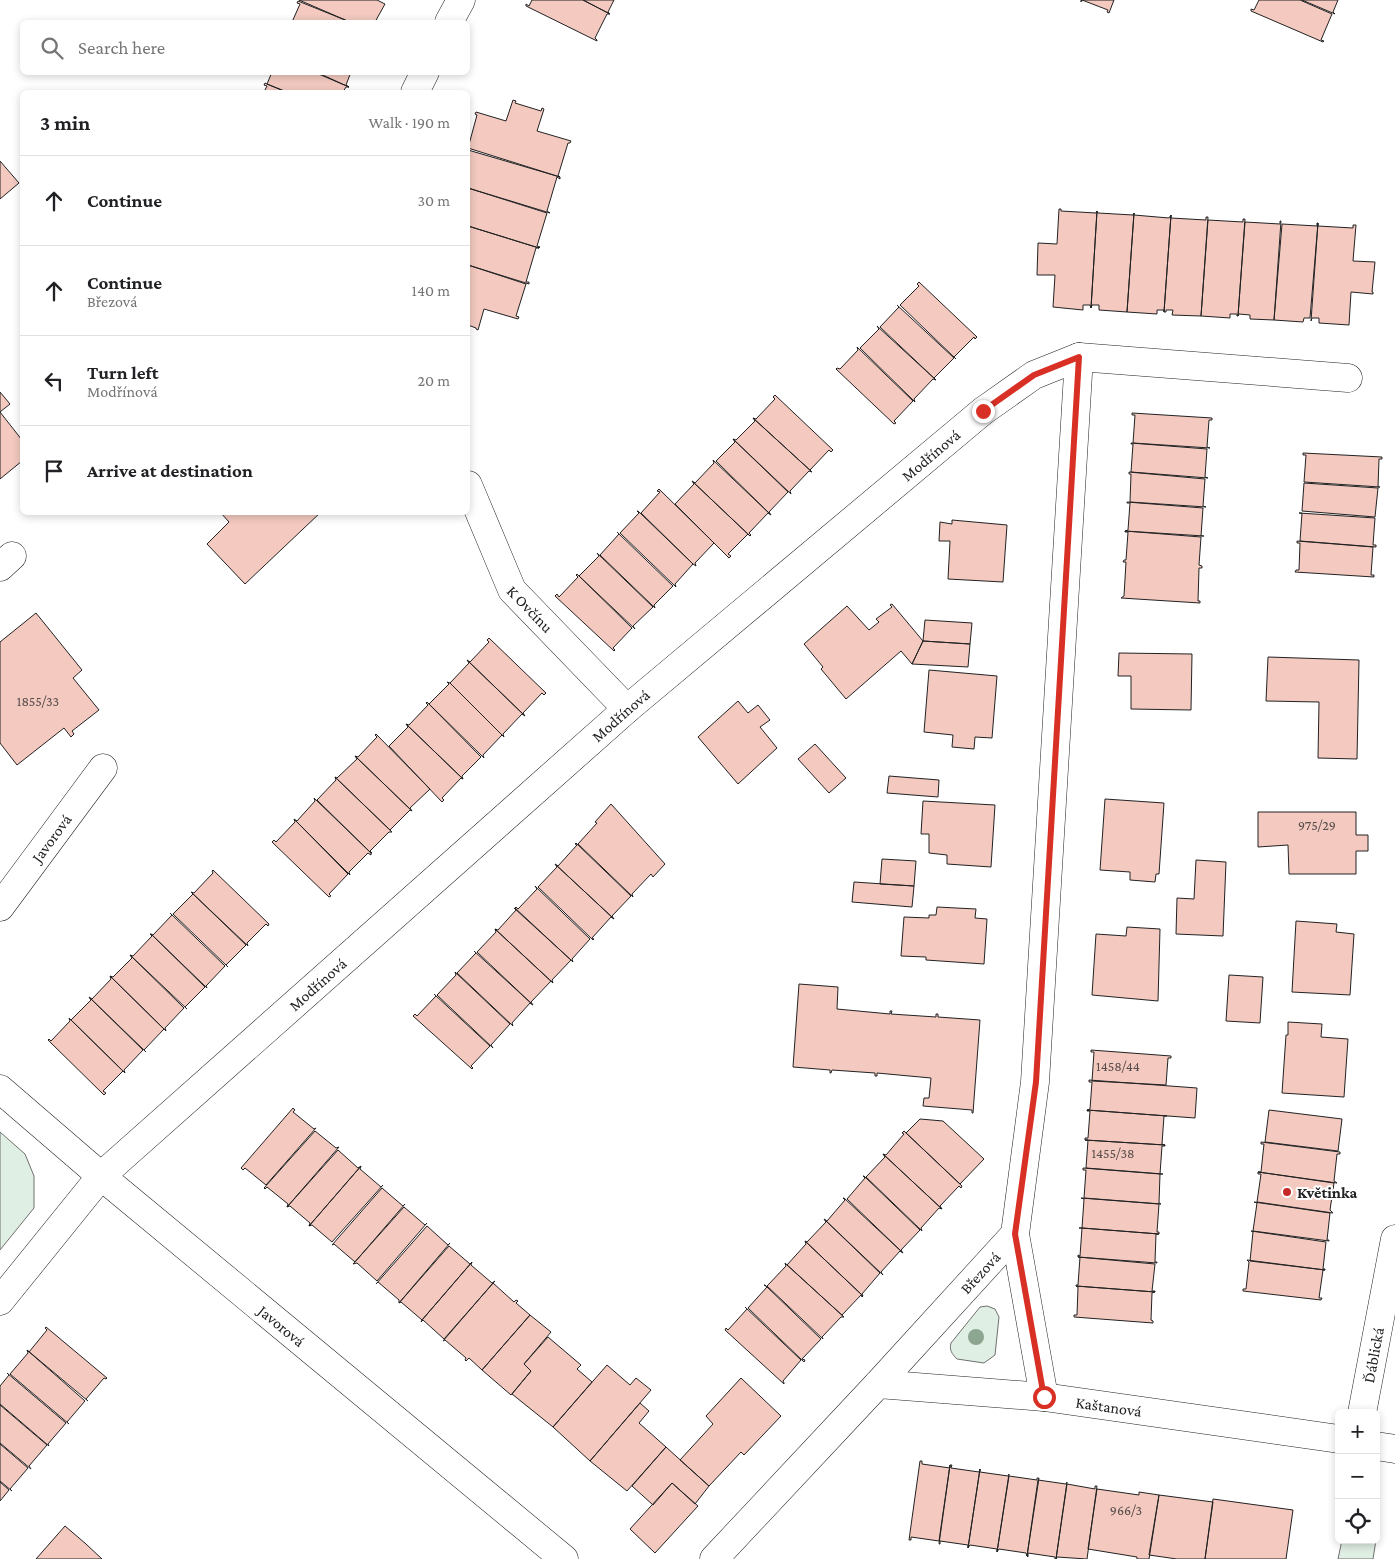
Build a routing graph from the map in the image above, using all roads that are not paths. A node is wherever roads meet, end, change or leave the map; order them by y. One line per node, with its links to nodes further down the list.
1 (461, 0): 2 (street)
2 (451, 20)
3 (424, 75): 4 (street)
4 (416, 90)
5 (1079, 357): 6 (street, Modřínová); 8 (street, Modřínová); 13 (street)
6 (1348, 378)
7 (470, 490): 8 (street, K Ovčínu)
8 (627, 709): 12 (street, Modřínová)
9 (103, 768): 10 (street, Javorová)
10 (0, 907)
11 (0, 1089): 12 (street, Javorová)
12 (101, 1176): 15 (street, Modřínová); 22 (street, Javorová)
13 (1015, 1234): 16 (street, Březová); 17 (street)
14 (1395, 1239): 18 (street, Ďáblická)
15 (0, 1301)
16 (878, 1384): 17 (street, Kaštanová); 23 (street, Březová)
17 (1044, 1397): 19 (street, Kaštanová)
18 (1363, 1409)
19 (1335, 1438)
20 (1380, 1447): 21 (street)
21 (1395, 1449)
22 (564, 1559)
23 (714, 1559)

